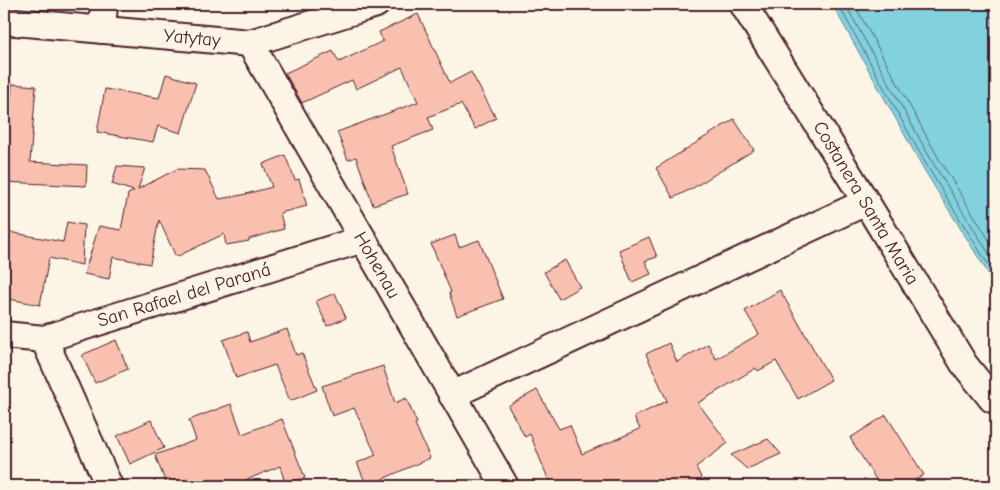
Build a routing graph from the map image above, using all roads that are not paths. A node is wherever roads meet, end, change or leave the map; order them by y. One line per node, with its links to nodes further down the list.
1 (104, 4): 5 (street)
2 (376, 4): 6 (street, Yatytay)
3 (742, 4): 7 (street, Costanera Santa Maria)
4 (4, 21): 5 (street, Yatytay)
5 (102, 30): 6 (street, Yatytay)
6 (250, 43): 8 (street, Hohenau)
7 (866, 202): 11 (street); 12 (street, Costanera Santa Maria)
8 (363, 239): 10 (street, San Rafael del Paraná); 11 (street, Hohenau)
9 (4, 335): 10 (street, San Rafael del Paraná)
10 (44, 339): 13 (street)
11 (452, 395): 14 (street, Hohenau)
12 (992, 399)
13 (109, 486)
14 (505, 486)

